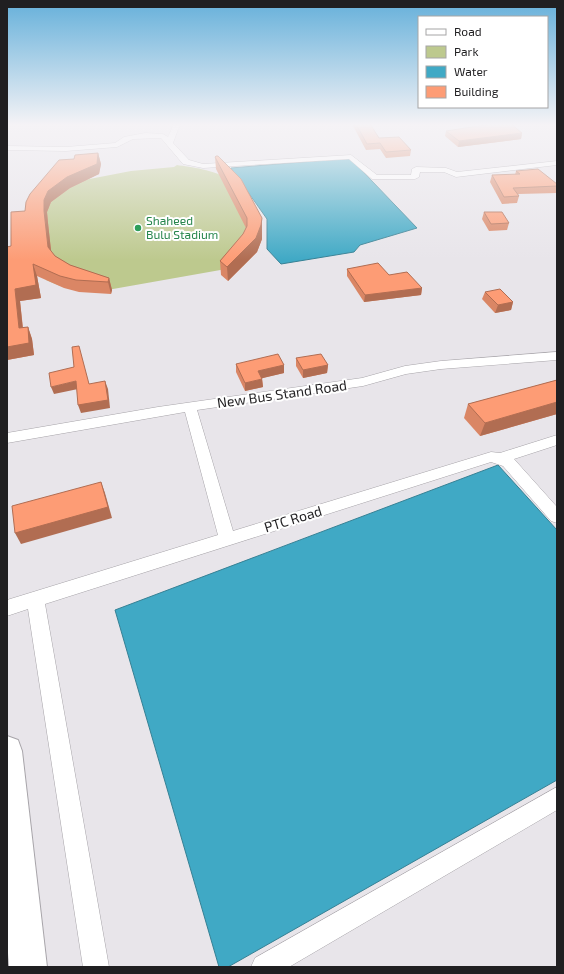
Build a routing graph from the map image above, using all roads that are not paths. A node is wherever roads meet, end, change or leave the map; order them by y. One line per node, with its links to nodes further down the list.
1 (366, 169): 2 (street)
2 (416, 169)
3 (430, 169): 4 (street)
4 (503, 169)
5 (557, 356): 6 (street, New Bus Stand Road)
6 (190, 406): 7 (street, New Bus Stand Road); 11 (street)
7 (7, 438)
8 (557, 440): 9 (street, PTC Road)
9 (500, 458): 10 (street); 11 (street, PTC Road)
10 (557, 517)
11 (227, 539): 12 (street, PTC Road)
12 (35, 600): 13 (street, PTC Road); 17 (street)
13 (7, 608)
14 (7, 751): 16 (highway)
15 (557, 798): 18 (street)
16 (28, 967)
17 (96, 967)
18 (264, 967)

